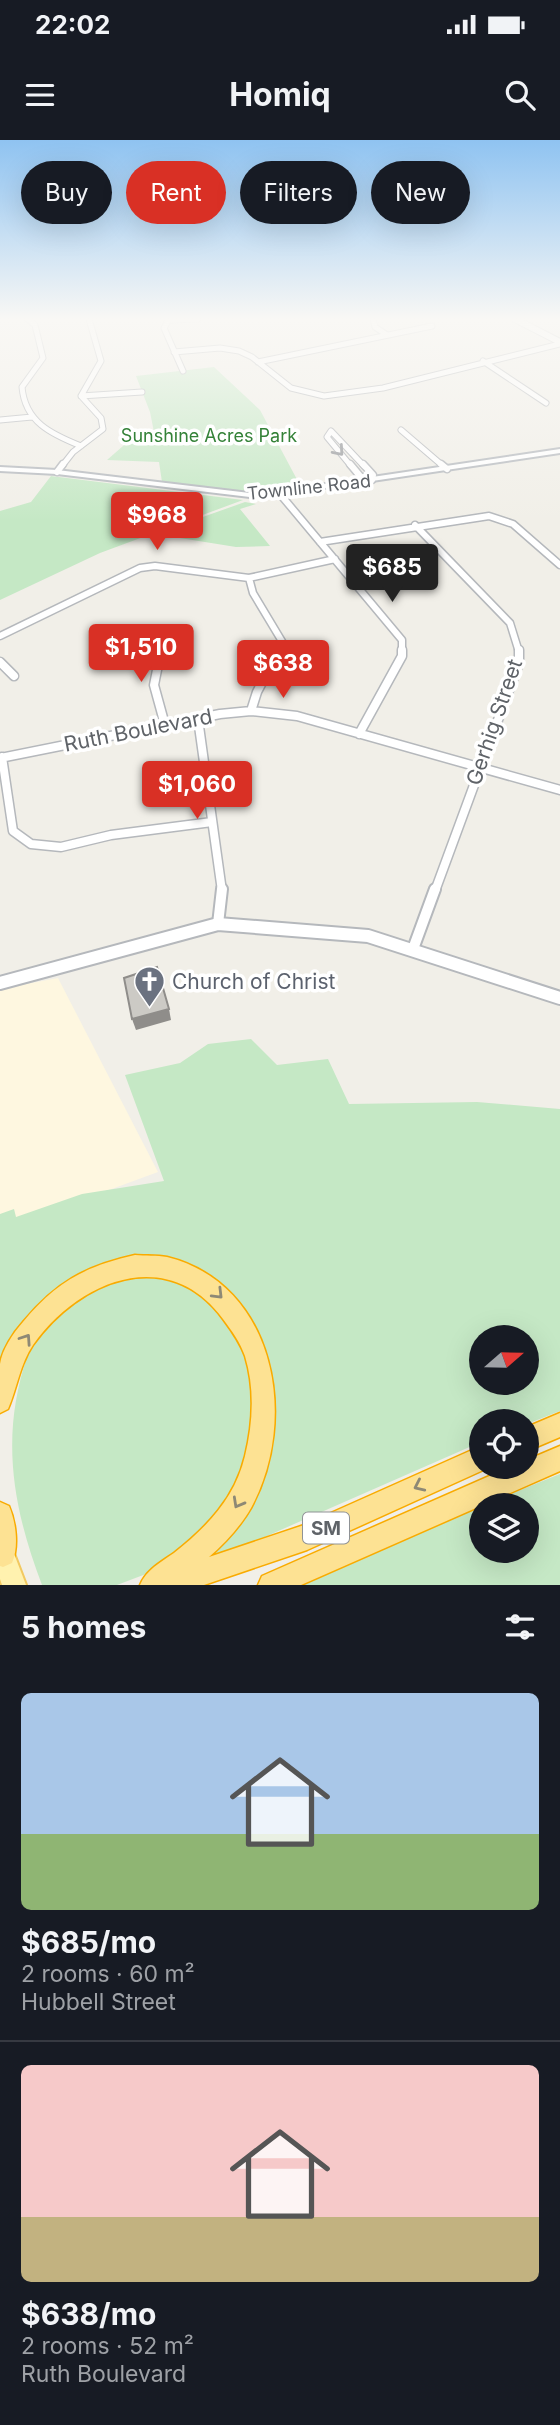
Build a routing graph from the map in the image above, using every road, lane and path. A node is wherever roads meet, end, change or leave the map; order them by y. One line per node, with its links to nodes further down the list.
1 (22, 386): 9 (street)
2 (86, 386): 7 (street)
3 (288, 386): 4 (street)
4 (389, 386)
5 (521, 386): 8 (street)
6 (142, 392): 7 (street)
7 (81, 396): 12 (street)
8 (546, 403)
9 (32, 417): 10 (street); 12 (street)
10 (0, 421)
11 (401, 430): 15 (street)
12 (81, 446): 16 (street)
13 (560, 451): 15 (main road, Townline Road)
14 (0, 469): 16 (main road)
15 (447, 469): 17 (main road, Townline Road)
16 (57, 472): 18 (main road, Townline Road)
17 (372, 480): 17 (street, one-way to 17); 18 (main road, Townline Road)
18 (280, 494): 20 (street)
19 (415, 525): 20 (street); 22 (street); 33 (street, Gerhig Street)
20 (320, 542): 21 (street)
21 (335, 559): 23 (street); 31 (street)
22 (559, 564)
23 (249, 578): 24 (street); 28 (street)
24 (0, 636)
25 (163, 639): 30 (street)
26 (0, 662): 27 (street)
27 (14, 676)
28 (251, 711): 29 (street, Ruth Boulevard); 31 (street, Ruth Boulevard)
29 (198, 719): 30 (street, Ruth Boulevard); 35 (street)
30 (165, 725): 32 (street, Ruth Boulevard)
31 (359, 734): 33 (street, Ruth Boulevard)
32 (1, 758): 35 (street)
33 (478, 768): 34 (street, Ruth Boulevard); 37 (street, Gerhig Street)
34 (560, 790)
35 (212, 822): 36 (street)
36 (218, 924): 37 (street); 38 (street)
37 (413, 949): 39 (street)
38 (0, 983)
39 (560, 998)
40 (0, 1401): 48 (highway, one-way to 48)
41 (560, 1426): 42 (highway)
42 (539, 1434)
43 (560, 1458): 50 (highway, SM)
44 (469, 1463): 49 (highway, SM, one-way to 49)
45 (0, 1514): 46 (highway)
46 (1, 1550): 47 (main road)
47 (14, 1585)
48 (153, 1585)
49 (164, 1585)
50 (271, 1585)

